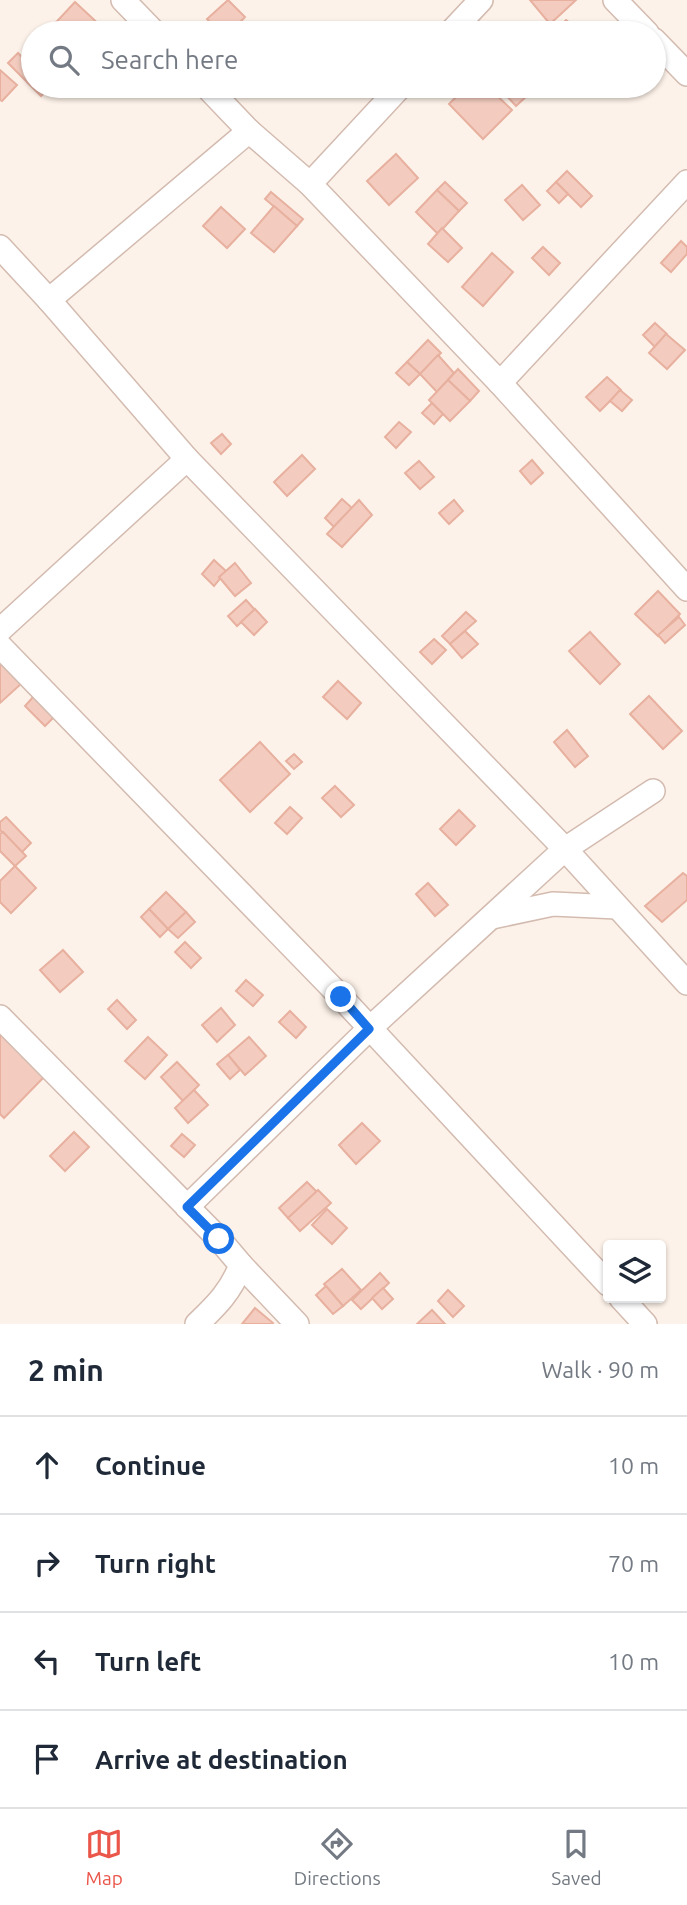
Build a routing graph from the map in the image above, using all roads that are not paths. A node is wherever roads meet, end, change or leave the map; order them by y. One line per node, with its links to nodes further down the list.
1 (124, 0): 4 (street)
2 (481, 0): 5 (street)
3 (615, 0): 6 (street)
4 (144, 21)
5 (461, 21)
6 (635, 21)
7 (666, 52): 8 (street)
8 (687, 74)
9 (217, 98): 11 (street)
10 (390, 98): 13 (street)
11 (249, 131): 13 (street); 15 (street)
12 (687, 182): 16 (street)
13 (310, 184): 16 (street)
14 (0, 247): 15 (street)
15 (49, 300): 17 (street)
16 (500, 383): 18 (street)
17 (187, 459): 19 (street); 22 (street)
18 (687, 589)
19 (0, 629)
20 (0, 646): 27 (street)
21 (653, 791): 22 (street)
22 (565, 849): 23 (street); 24 (street)
23 (617, 907): 24 (street); 25 (street)
24 (492, 917): 27 (street)
25 (687, 984)
26 (0, 1017): 28 (street)
27 (369, 1029): 28 (street); 30 (street)
28 (187, 1207): 29 (street)
29 (241, 1265): 32 (street); 33 (street)
30 (603, 1279)
31 (626, 1303): 34 (street)
32 (197, 1324)
33 (297, 1324)
34 (645, 1324)

